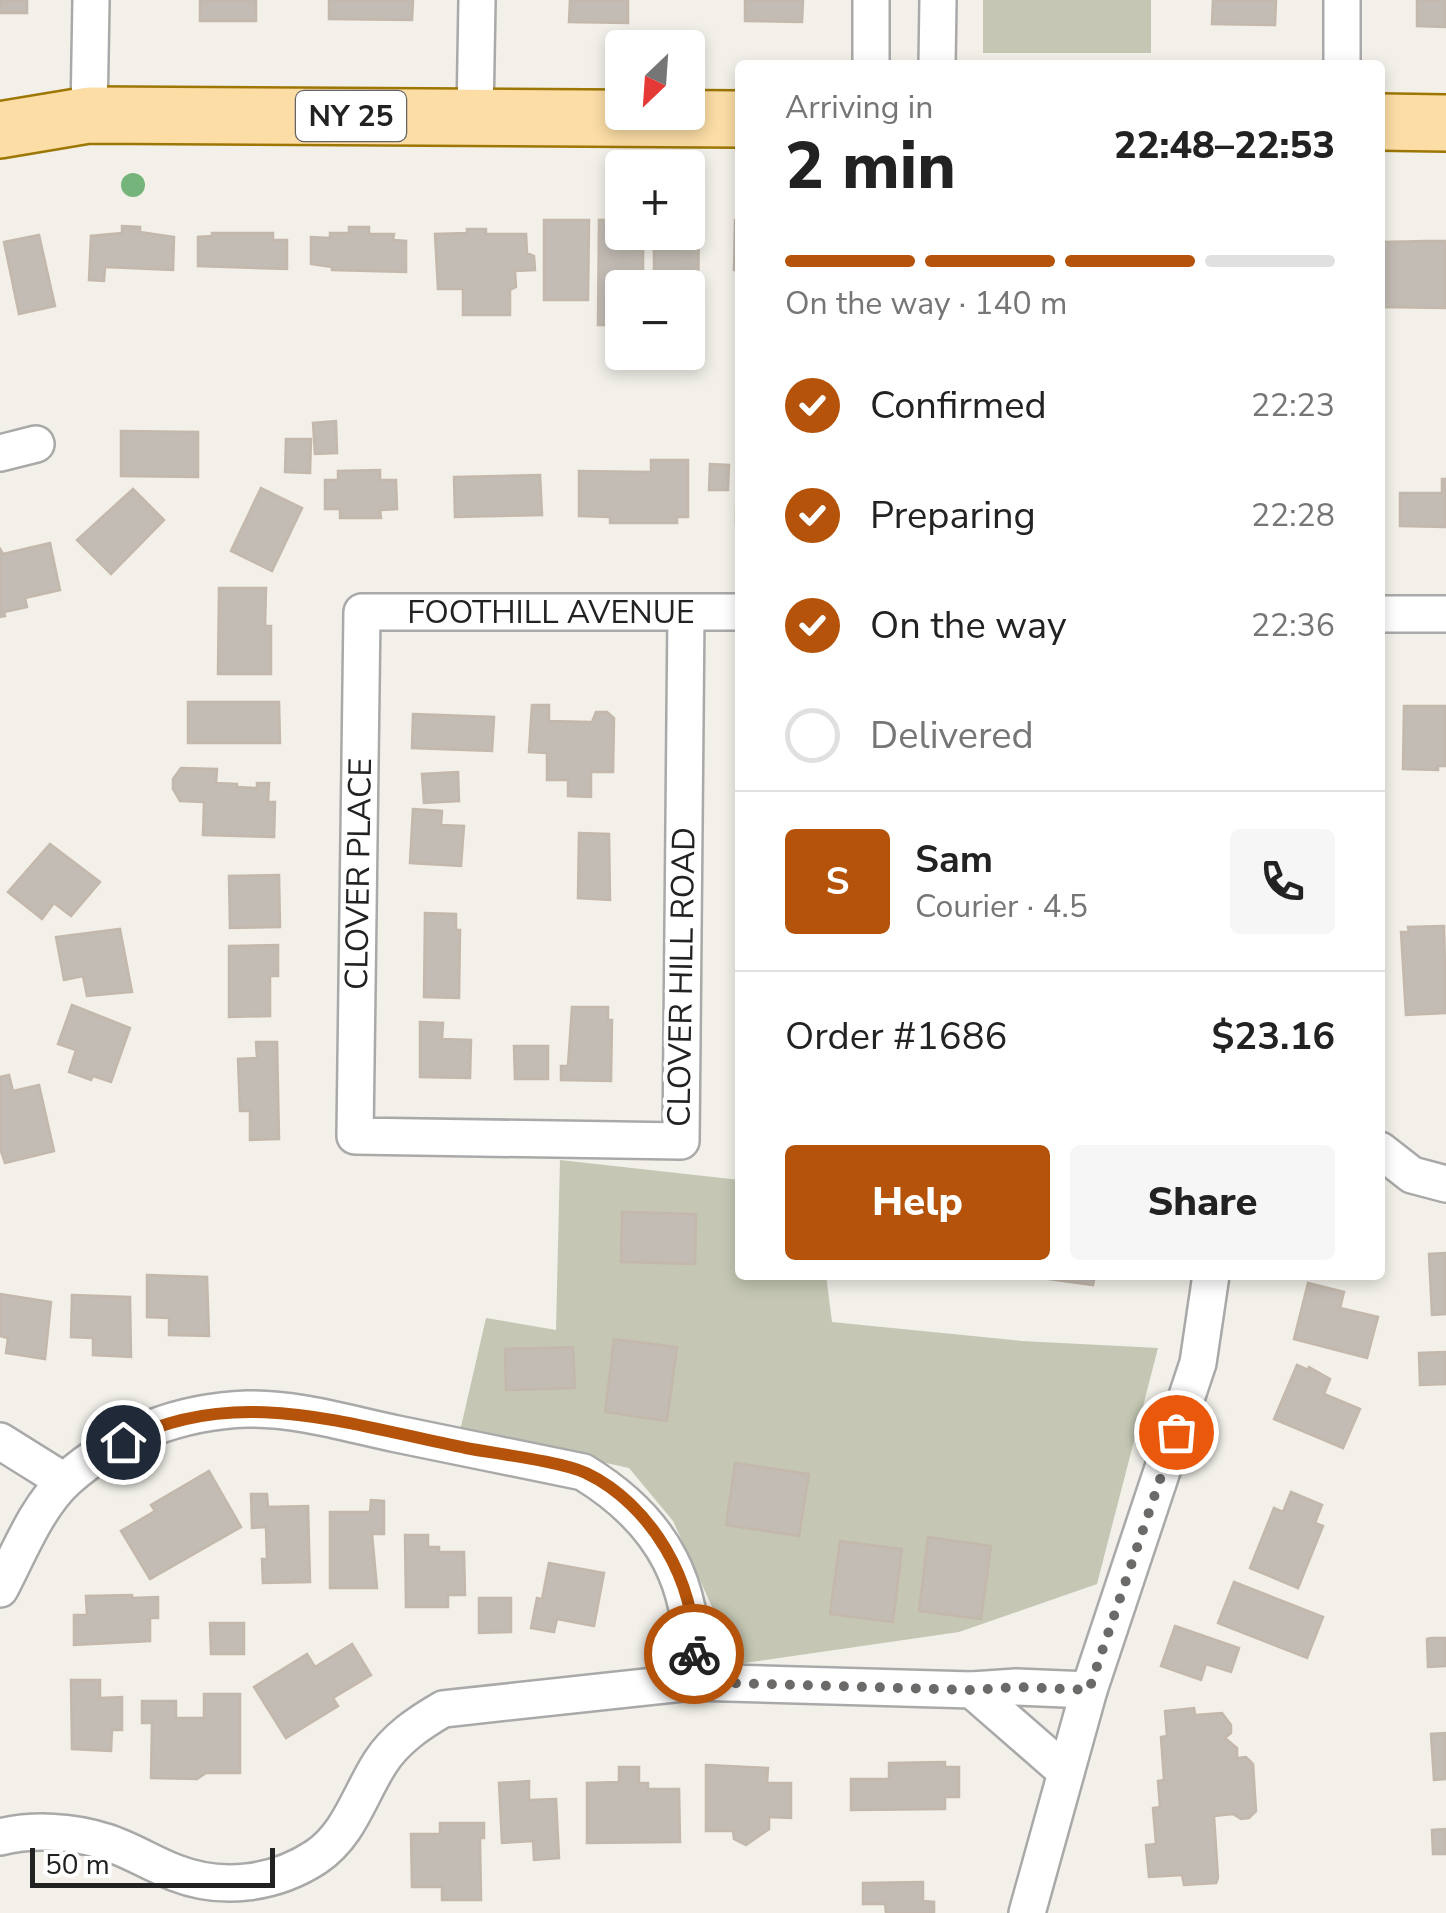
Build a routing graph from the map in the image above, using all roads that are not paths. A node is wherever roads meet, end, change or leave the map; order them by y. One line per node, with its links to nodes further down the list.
1 (90, 0): 9 (street)
2 (477, 0): 10 (street)
3 (871, 0): 6 (street)
4 (938, 0): 7 (street)
5 (1342, 0): 8 (street)
6 (871, 60)
7 (937, 60)
8 (1342, 60)
9 (89, 115): 10 (main road, NY 25); 14 (main road, NY 25)
10 (474, 117): 11 (main road, NY 25)
11 (735, 119)
12 (1385, 122): 13 (main road)
13 (1446, 123)
14 (0, 130)
15 (36, 444): 16 (street)
16 (0, 452)
17 (362, 612): 18 (street, FOOTHILL AVENUE); 22 (street, CLOVER PLACE)
18 (686, 612): 19 (street, FOOTHILL AVENUE); 22 (street, CLOVER HILL ROAD)
19 (735, 612)
20 (1385, 614): 21 (street)
21 (1446, 614)
22 (355, 1136)
23 (1385, 1154): 24 (street)
24 (1446, 1184)
25 (1210, 1280): 31 (street)
26 (0, 1440): 27 (street)
27 (64, 1482): 28 (street); 29 (street)
28 (0, 1589)
29 (692, 1682): 30 (street); 33 (street)
30 (972, 1690): 31 (street); 32 (street)
31 (1089, 1690): 32 (street)
32 (1066, 1772): 34 (street)
33 (0, 1837)
34 (1027, 1913)

